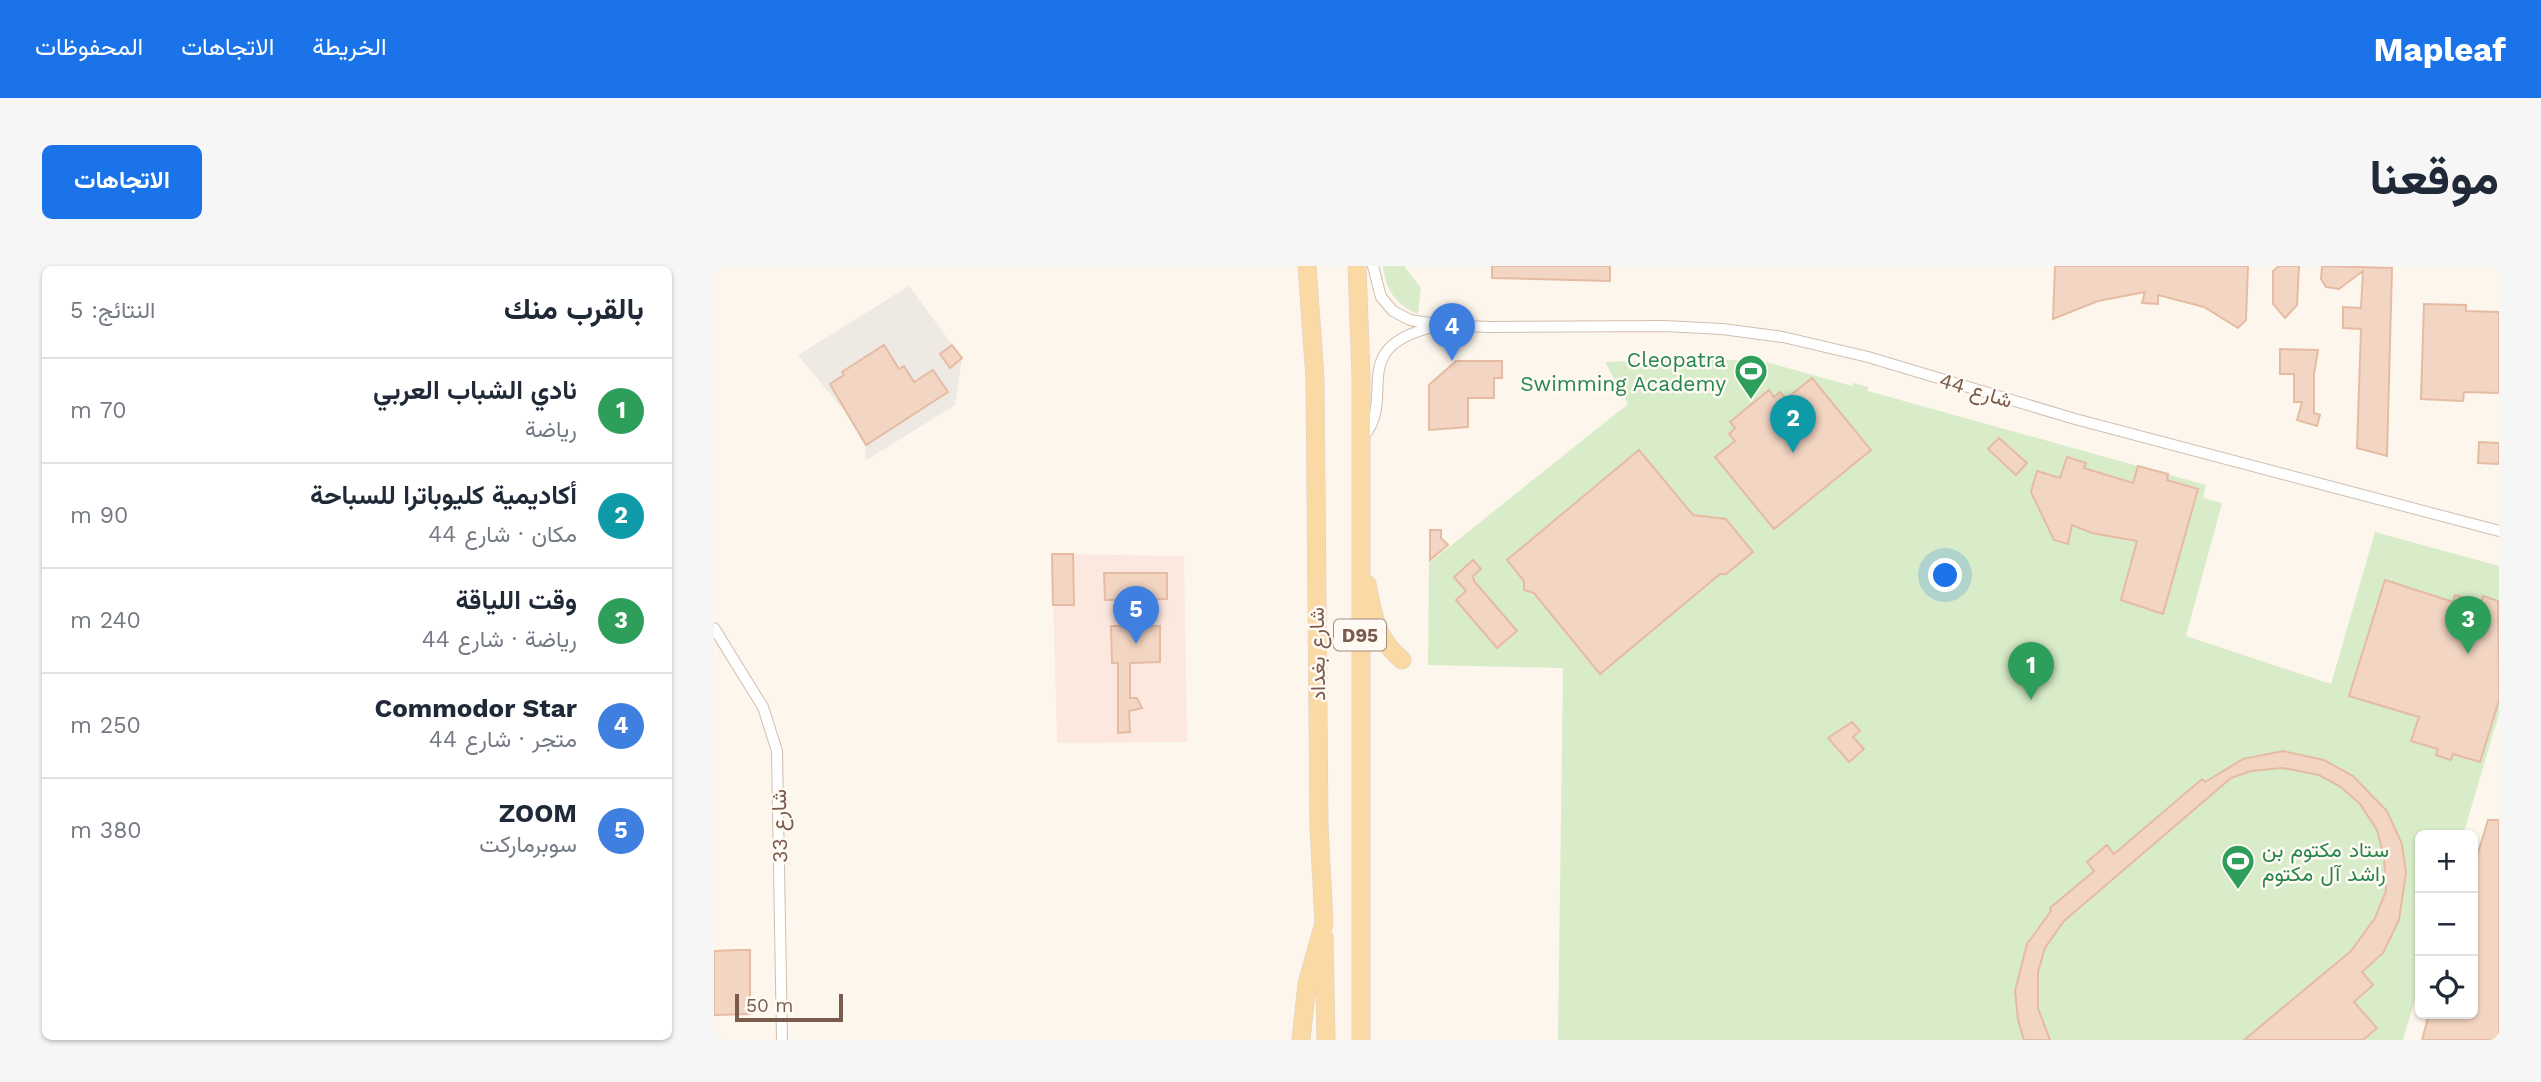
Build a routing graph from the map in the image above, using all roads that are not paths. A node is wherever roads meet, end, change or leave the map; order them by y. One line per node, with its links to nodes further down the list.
1 (1307, 266): 10 (main road, شارع بغداد / D95)
2 (1357, 266): 5 (main road, شارع بغداد / D95)
3 (1373, 266): 4 (street, شارع 44)
4 (1443, 325): 5 (street, شارع 44); 6 (street, شارع 44)
5 (1361, 439): 7 (main road, شارع بغداد / D95)
6 (2499, 531)
7 (1359, 539): 9 (main road); 14 (main road, شارع بغداد / D95)
8 (714, 628): 11 (street, شارع 33)
9 (1402, 660)
10 (1324, 923): 12 (main road, شارع بغداد / D95); 13 (main road)
11 (782, 1040)
12 (1301, 1040)
13 (1326, 1040)
14 (1363, 1040)

